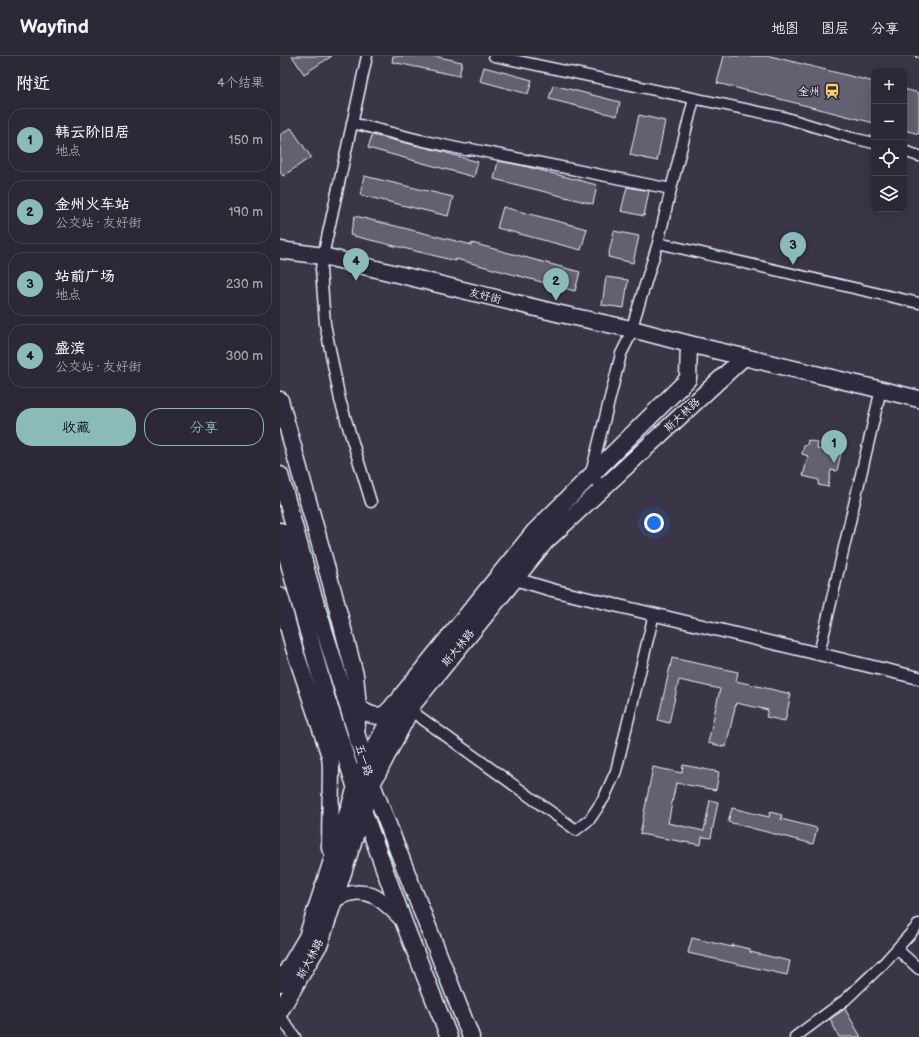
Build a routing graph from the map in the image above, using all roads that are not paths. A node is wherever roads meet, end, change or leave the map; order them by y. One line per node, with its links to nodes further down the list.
1 (367, 56): 4 (street)
2 (494, 56): 3 (street)
3 (694, 99): 5 (street); 8 (street)
4 (352, 123): 8 (street); 11 (street)
5 (871, 142)
6 (907, 152): 7 (street)
7 (919, 156)
8 (671, 189): 9 (street)
9 (658, 243): 12 (street); 13 (street)
10 (280, 250): 11 (main road, 友好街)
11 (323, 256): 13 (main road, 友好街); 22 (street)
12 (919, 303)
13 (632, 329): 14 (main road, 友好街); 19 (street)
14 (689, 344): 15 (main road, 友好街); 19 (main road, 斯大林路)
15 (744, 357): 16 (main road, 友好街); 21 (main road, 斯大林路)
16 (881, 389): 17 (main road, 友好街); 28 (street)
17 (919, 398)
18 (280, 400): 33 (main road)
19 (594, 473): 21 (street); 31 (main road, 斯大林路)
20 (280, 475): 25 (main road, 五一路)
21 (601, 490): 24 (main road, 斯大林路)
22 (371, 502)
23 (280, 531): 25 (main road)
24 (515, 579): 27 (street); 34 (main road, 斯大林路)
25 (305, 593): 30 (main road); 32 (main road, 五一路)
26 (280, 596): 36 (main road)
27 (654, 614): 28 (street); 34 (street)
28 (819, 654): 29 (street)
29 (919, 678)
30 (325, 693): 36 (main road); 39 (main road)
31 (402, 695): 33 (main road); 37 (main road, 斯大林路)
32 (344, 696): 33 (main road); 35 (main road, 五一路)
33 (358, 707): 35 (main road)
34 (410, 710): 38 (main road, 斯大林路)
35 (356, 735): 37 (main road, 五一路)
36 (330, 756): 41 (main road)
37 (366, 765): 38 (main road, 五一路); 39 (main road, 斯大林路)
38 (372, 784): 40 (main road, 斯大林路); 52 (main road, 五一路)
39 (355, 787): 40 (main road); 41 (main road, 斯大林路)
40 (363, 810): 42 (main road, 斯大林路); 43 (main road)
41 (330, 864): 47 (main road, 斯大林路)
42 (334, 901): 43 (main road); 48 (main road, 斯大林路)
43 (404, 924): 51 (main road)
44 (919, 924): 45 (street)
45 (897, 949): 46 (street); 53 (street)
46 (919, 969)
47 (280, 983)
48 (280, 1011)
49 (280, 1016): 50 (street)
50 (294, 1037)
51 (449, 1037)
52 (471, 1037)
53 (795, 1037)

